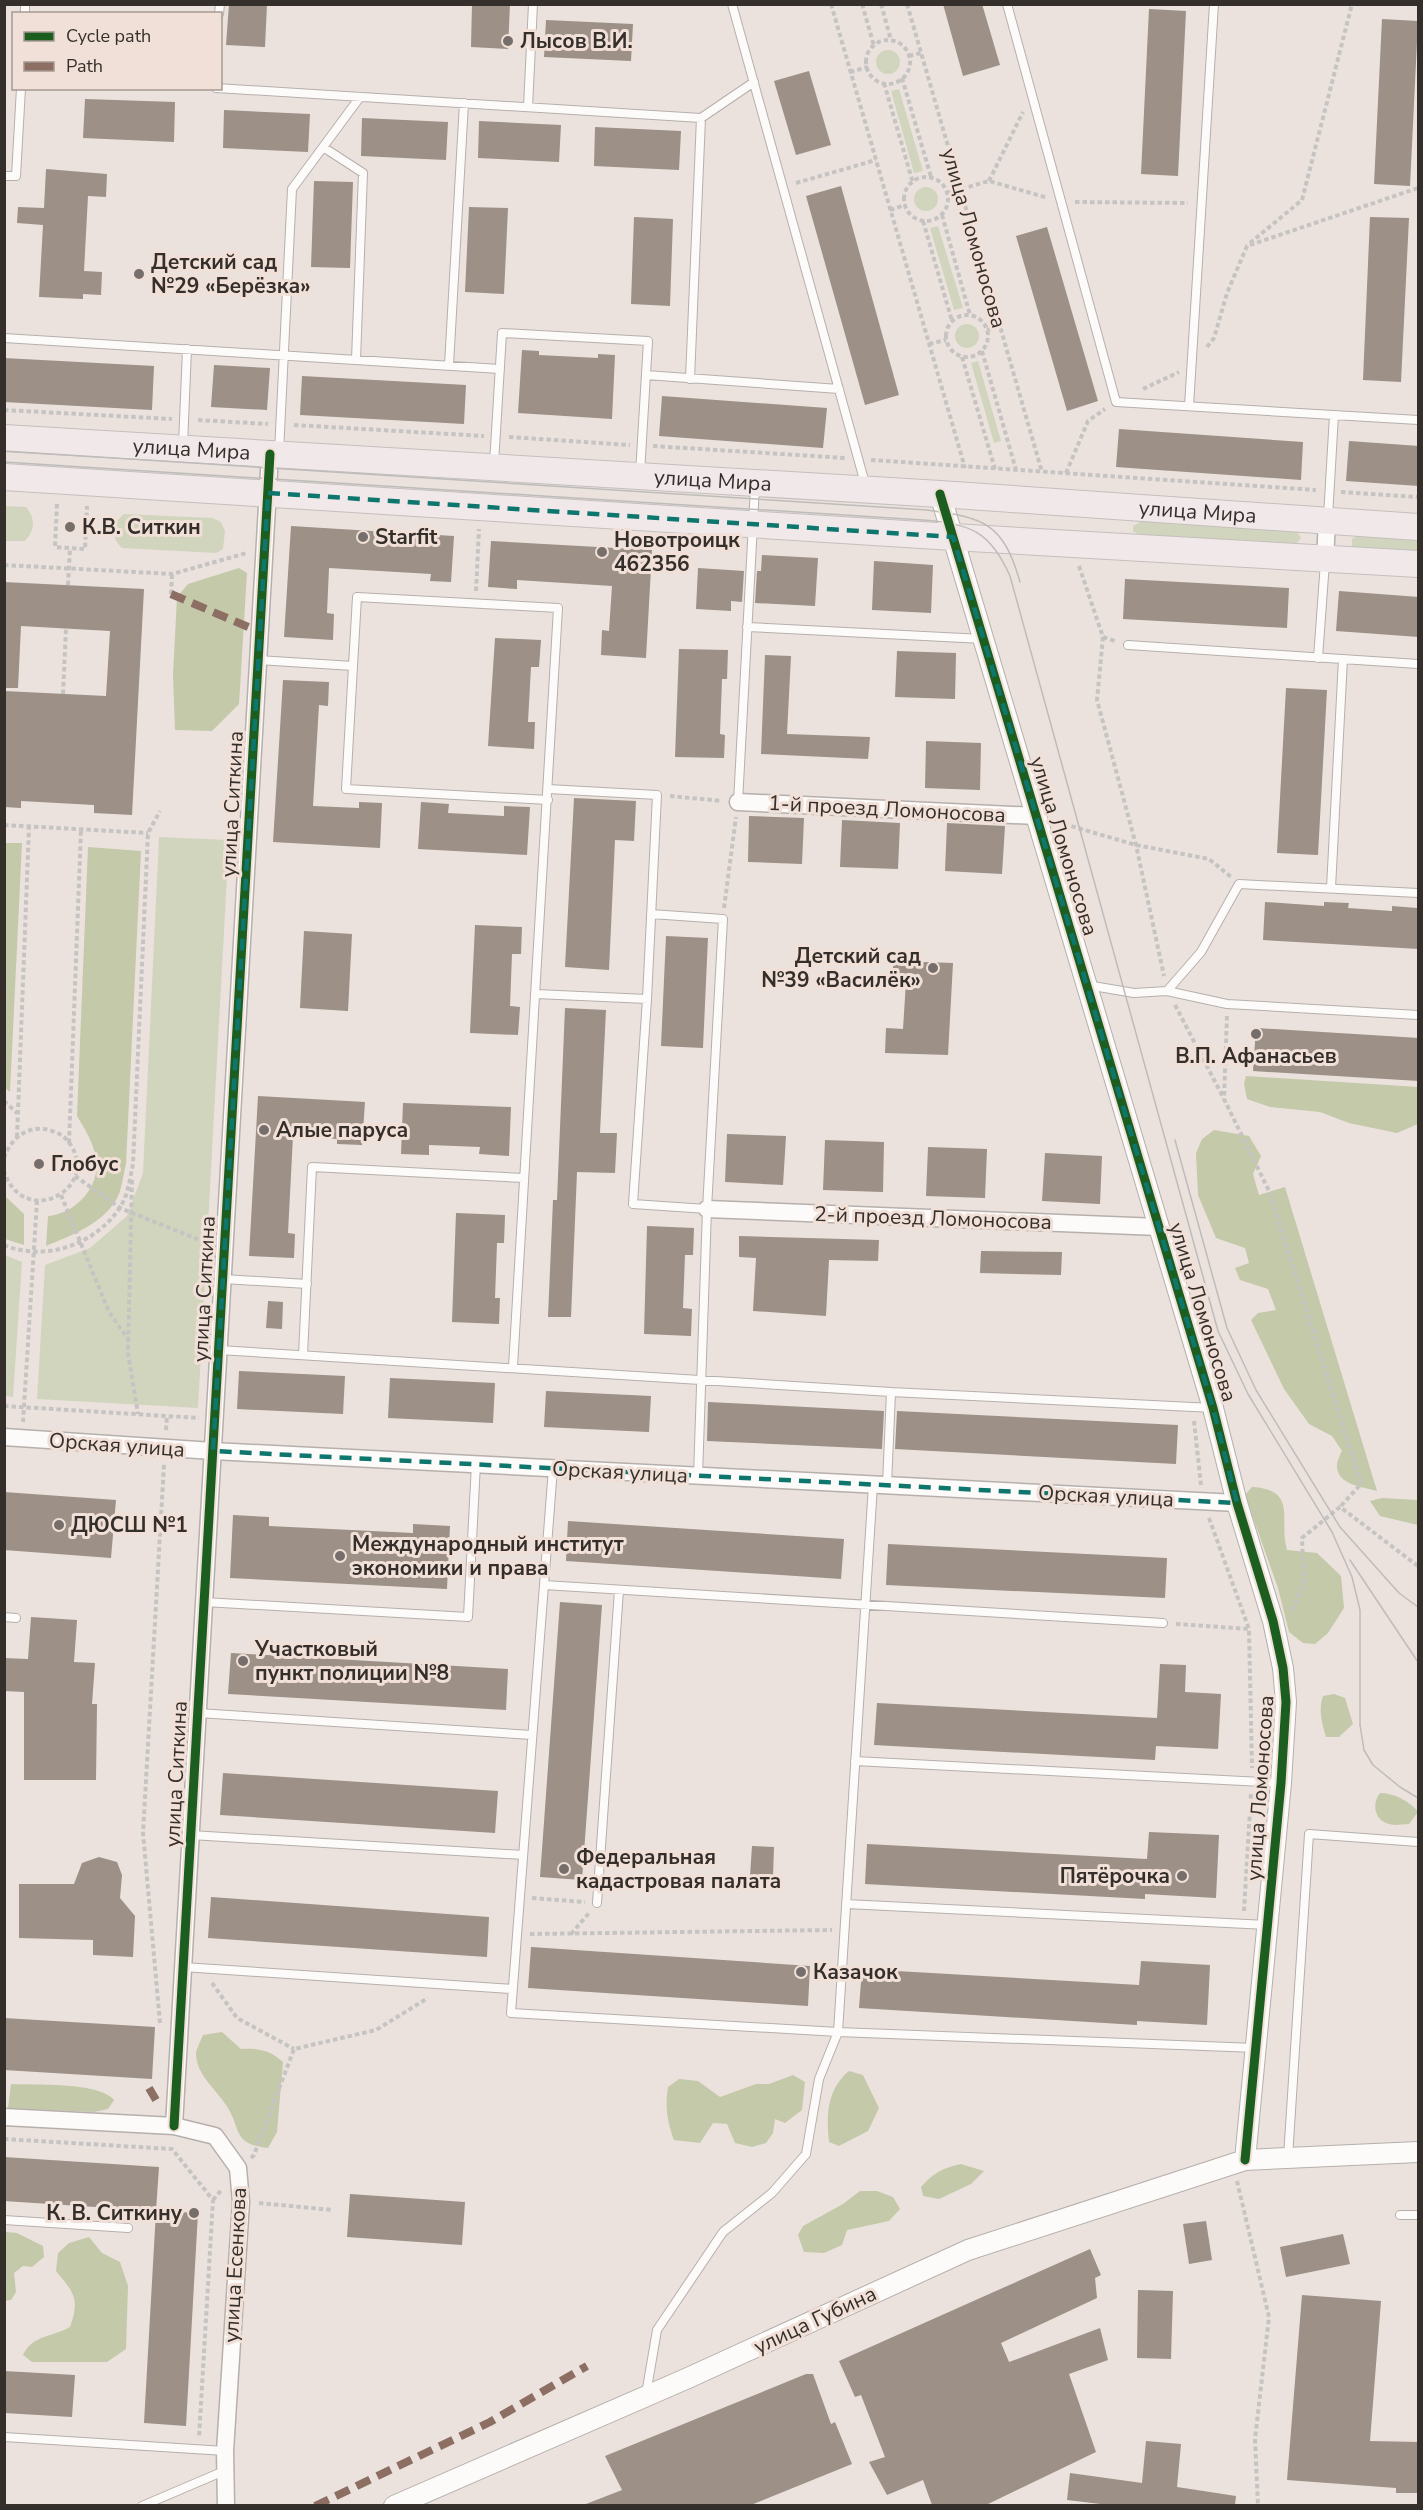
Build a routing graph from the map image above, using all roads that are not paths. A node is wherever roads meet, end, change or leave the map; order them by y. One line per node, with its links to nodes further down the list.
1 (533, 4): 10 (lane)
2 (732, 4): 5 (lane)
3 (1007, 4): 23 (lane)
4 (1214, 4): 23 (lane)
5 (753, 82): 11 (lane); 22 (lane)
6 (222, 88): 8 (lane)
7 (21, 90): 13 (lane)
8 (360, 97): 9 (lane); 12 (lane)
9 (464, 103): 10 (lane); 18 (lane)
10 (528, 107): 11 (lane)
11 (701, 118): 21 (lane)
12 (323, 147): 16 (lane); 17 (lane)
13 (4, 176)
14 (4, 338): 15 (lane)
15 (187, 349): 16 (lane); 27 (lane)
16 (283, 355): 17 (lane); 28 (lane)
17 (356, 360): 18 (lane)
18 (449, 366): 19 (lane)
19 (500, 369): 20 (lane); 29 (lane)
20 (646, 375): 21 (lane); 30 (lane)
21 (690, 379): 22 (lane)
22 (839, 389): 33 (lane)
23 (1189, 406): 24 (lane)
24 (1334, 415): 25 (lane); 36 (lane)
25 (1419, 420)
26 (4, 438): 27 (main road, улица Мира)
27 (183, 449): 28 (main road, улица Мира)
28 (274, 454): 29 (main road, улица Мира); 34 (street, улица Ситкина)
29 (494, 467): 30 (main road, улица Мира)
30 (640, 476): 32 (main road, улица Мира)
31 (4, 477): 34 (main road, улица Мира)
32 (755, 483): 33 (main road, улица Мира); 37 (lane)
33 (867, 490): 35 (main road, улица Мира)
34 (268, 493): 37 (main road, улица Мира); 47 (street, улица Ситкина)
35 (940, 495): 36 (main road, улица Мира); 39 (street, улица Ломоносова)
36 (1328, 521): 38 (main road, улица Мира); 40 (street)
37 (753, 524): 39 (main road, улица Мира); 42 (lane)
38 (1419, 527)
39 (953, 537): 40 (main road, улица Мира); 43 (street, улица Ломоносова)
40 (1325, 560): 41 (main road, улица Мира); 45 (lane)
41 (1419, 564)
42 (747, 627): 43 (lane); 52 (lane)
43 (983, 639): 53 (street, улица Ломоносова)
44 (1128, 645): 45 (lane)
45 (1318, 658): 46 (lane)
46 (1343, 659): 48 (lane); 54 (lane)
47 (258, 660): 49 (lane); 65 (street, улица Ситкина)
48 (1419, 664)
49 (353, 666): 50 (lane); 51 (lane)
50 (548, 789): 51 (lane); 56 (lane)
51 (548, 800): 59 (lane)
52 (738, 802): 53 (street, 1-й проезд Ломоносова)
53 (1036, 816): 57 (street, улица Ломоносова)
54 (1331, 888): 55 (lane); 58 (lane)
55 (1419, 893)
56 (651, 914): 60 (lane); 63 (lane)
57 (1087, 985): 58 (lane); 64 (street, улица Ломоносова)
58 (1167, 991): 61 (lane)
59 (536, 994): 60 (lane); 62 (lane)
60 (647, 999): 63 (lane)
61 (1419, 1015)
62 (524, 1178): 66 (lane); 69 (lane)
63 (707, 1209): 64 (street, 2-й проезд Ломоносова); 70 (lane)
64 (1159, 1227): 72 (street, улица Ломоносова)
65 (223, 1279): 66 (lane); 67 (street, улица Ситкина)
66 (307, 1284): 68 (lane)
67 (219, 1350): 68 (lane); 74 (street, улица Ситкина)
68 (303, 1354): 69 (lane)
69 (513, 1367): 70 (lane)
70 (703, 1380): 71 (lane); 77 (lane)
71 (891, 1392): 72 (lane); 78 (lane)
72 (1213, 1408): 79 (street, улица Ломоносова)
73 (4, 1437): 74 (street, Орская улица)
74 (213, 1451): 75 (street, Орская улица); 82 (street, улица Ситкина)
75 (476, 1464): 76 (street, Орская улица); 82 (lane)
76 (553, 1468): 77 (street, Орская улица); 80 (lane)
77 (698, 1476): 78 (street, Орская улица)
78 (880, 1485): 79 (street, Орская улица); 83 (lane)
79 (1237, 1503): 90 (street, улица Ломоносова)
80 (544, 1585): 81 (lane); 88 (lane)
81 (619, 1590): 83 (lane); 94 (lane)
82 (204, 1602): 87 (street, улица Ситкина)
83 (865, 1605): 86 (lane); 89 (lane)
84 (4, 1617): 85 (lane)
85 (16, 1618)
86 (1163, 1623)
87 (198, 1713): 88 (lane); 91 (street, улица Ситкина)
88 (532, 1735): 93 (lane)
89 (855, 1761): 90 (lane); 95 (lane)
90 (1281, 1784): 96 (street, улица Ломоносова)
91 (191, 1835): 93 (lane); 97 (street, улица Ситкина)
92 (1419, 1842): 104 (lane)
93 (523, 1855): 98 (lane)
94 (597, 1903)
95 (846, 1904): 96 (lane); 99 (lane)
96 (1267, 1925): 100 (street, улица Ломоносова)
97 (183, 1967): 98 (lane); 102 (street, улица Ситкина)
98 (512, 1989): 99 (lane)
99 (838, 2032): 100 (lane); 110 (lane)
100 (1256, 2048): 105 (street, улица Ломоносова)
101 (4, 2117): 102 (street, улица Есенкова)
102 (174, 2126): 112 (street, улица Есенкова)
103 (1419, 2152): 104 (street)
104 (1288, 2157): 105 (street)
105 (1239, 2162): 110 (street, улица Губина)
106 (1400, 2215): 107 (lane)
107 (1419, 2215)
108 (4, 2220): 109 (lane)
109 (128, 2228)
110 (646, 2396): 116 (street, улица Губина)
111 (4, 2437): 112 (lane)
112 (225, 2451): 113 (street, улица Есенкова)
113 (224, 2471): 114 (lane); 115 (street, улица Есенкова)
114 (142, 2505)
115 (226, 2505)
116 (394, 2505)

